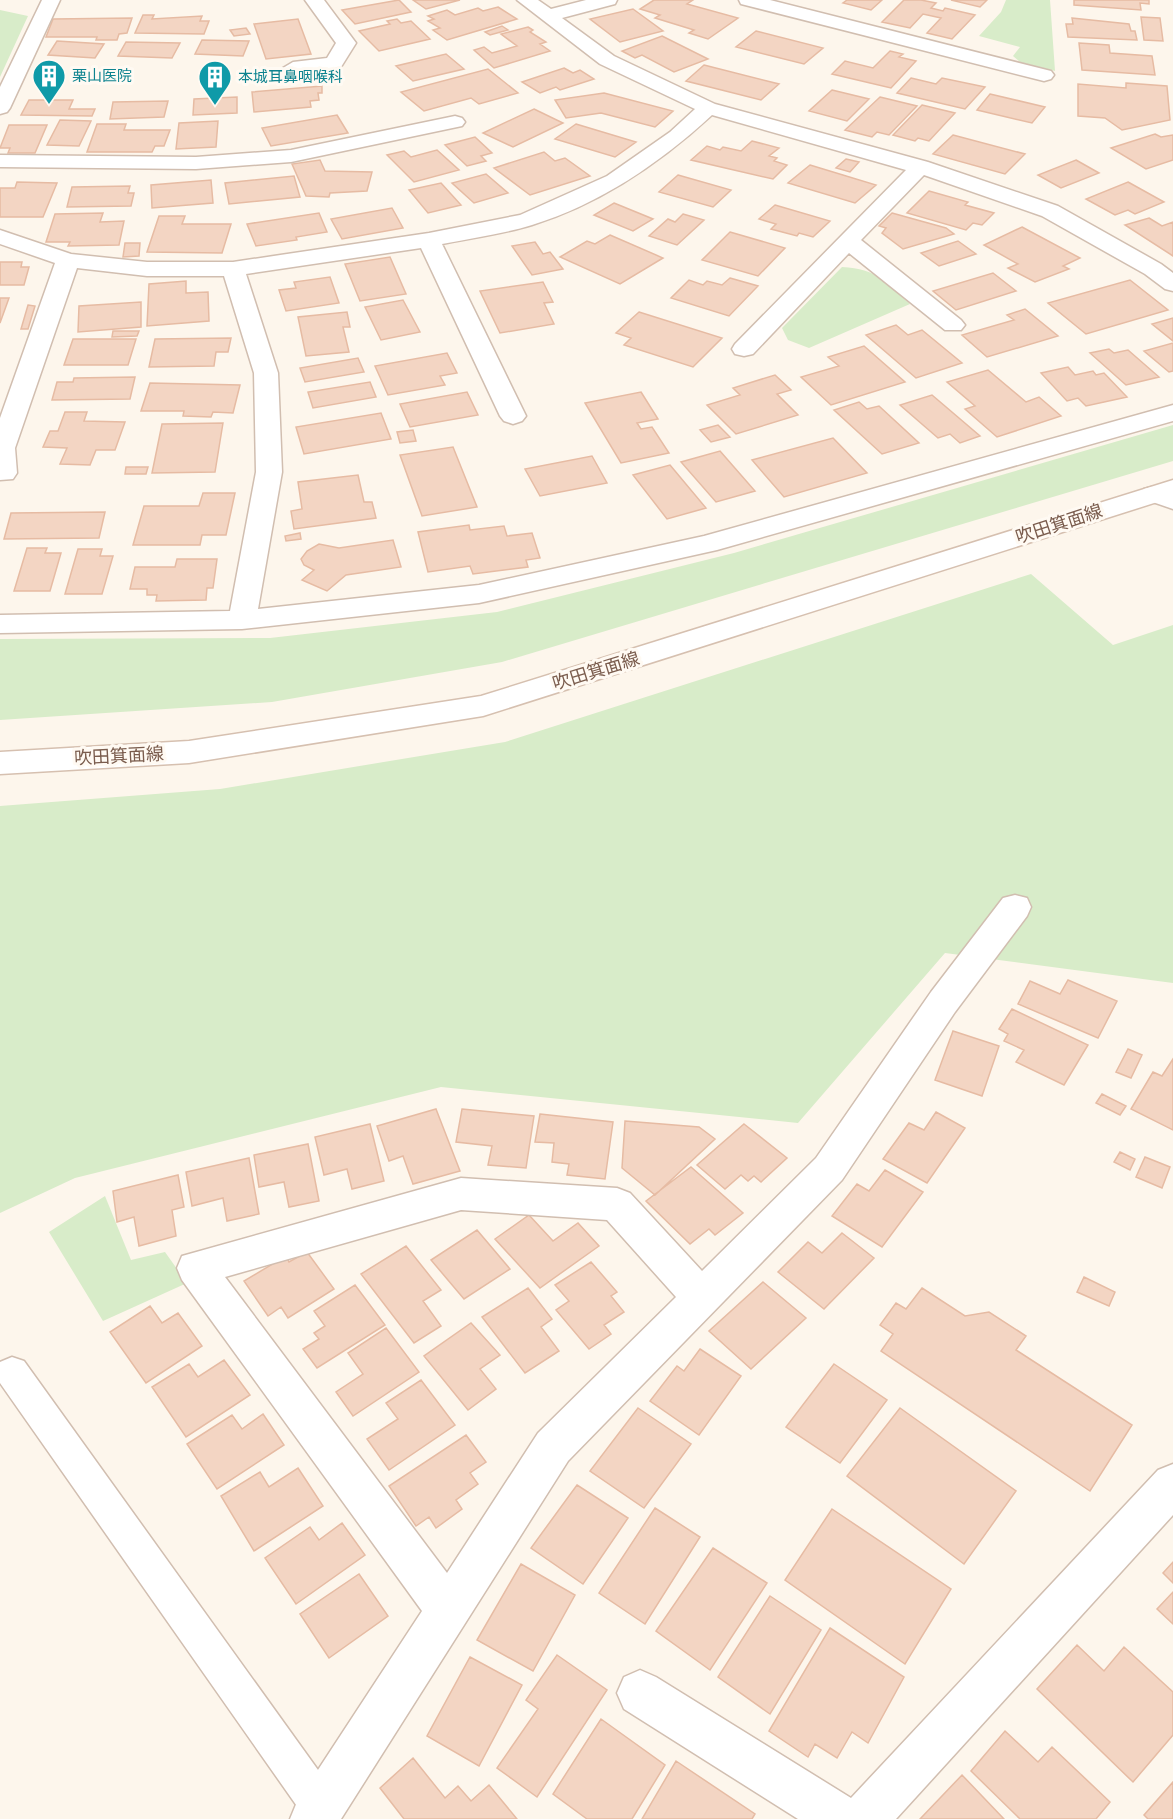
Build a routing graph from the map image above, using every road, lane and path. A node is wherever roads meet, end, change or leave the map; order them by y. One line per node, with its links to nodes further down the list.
1 (51, 0): 9 (street)
2 (314, 0): 7 (street)
3 (526, 0): 6 (street)
4 (608, 0): 6 (street)
5 (748, 0): 8 (street)
6 (547, 16): 10 (street)
7 (293, 68)
8 (1044, 75)
9 (0, 108)
10 (708, 108): 13 (street); 15 (street)
11 (455, 122): 12 (street)
12 (0, 161)
13 (920, 166): 16 (street); 19 (street)
14 (0, 237): 17 (street)
15 (429, 240): 18 (street); 23 (street)
16 (848, 240): 20 (street); 21 (street)
17 (68, 260): 18 (street); 24 (street)
18 (233, 269): 26 (street)
19 (1173, 284)
20 (953, 325)
21 (744, 349)
22 (1173, 413): 26 (street)
23 (513, 417)
24 (4, 473)
25 (1166, 495): 28 (street, 吹田箕面線)
26 (242, 620): 27 (street)
27 (0, 624)
28 (0, 763)
29 (1015, 907): 30 (street)
30 (701, 1297): 33 (street); 33 (street)
31 (12, 1372): 35 (lane)
32 (1173, 1484): 37 (street)
33 (448, 1610): 35 (street)
34 (640, 1694): 36 (street)
35 (318, 1814)
36 (841, 1819)
37 (864, 1819)

